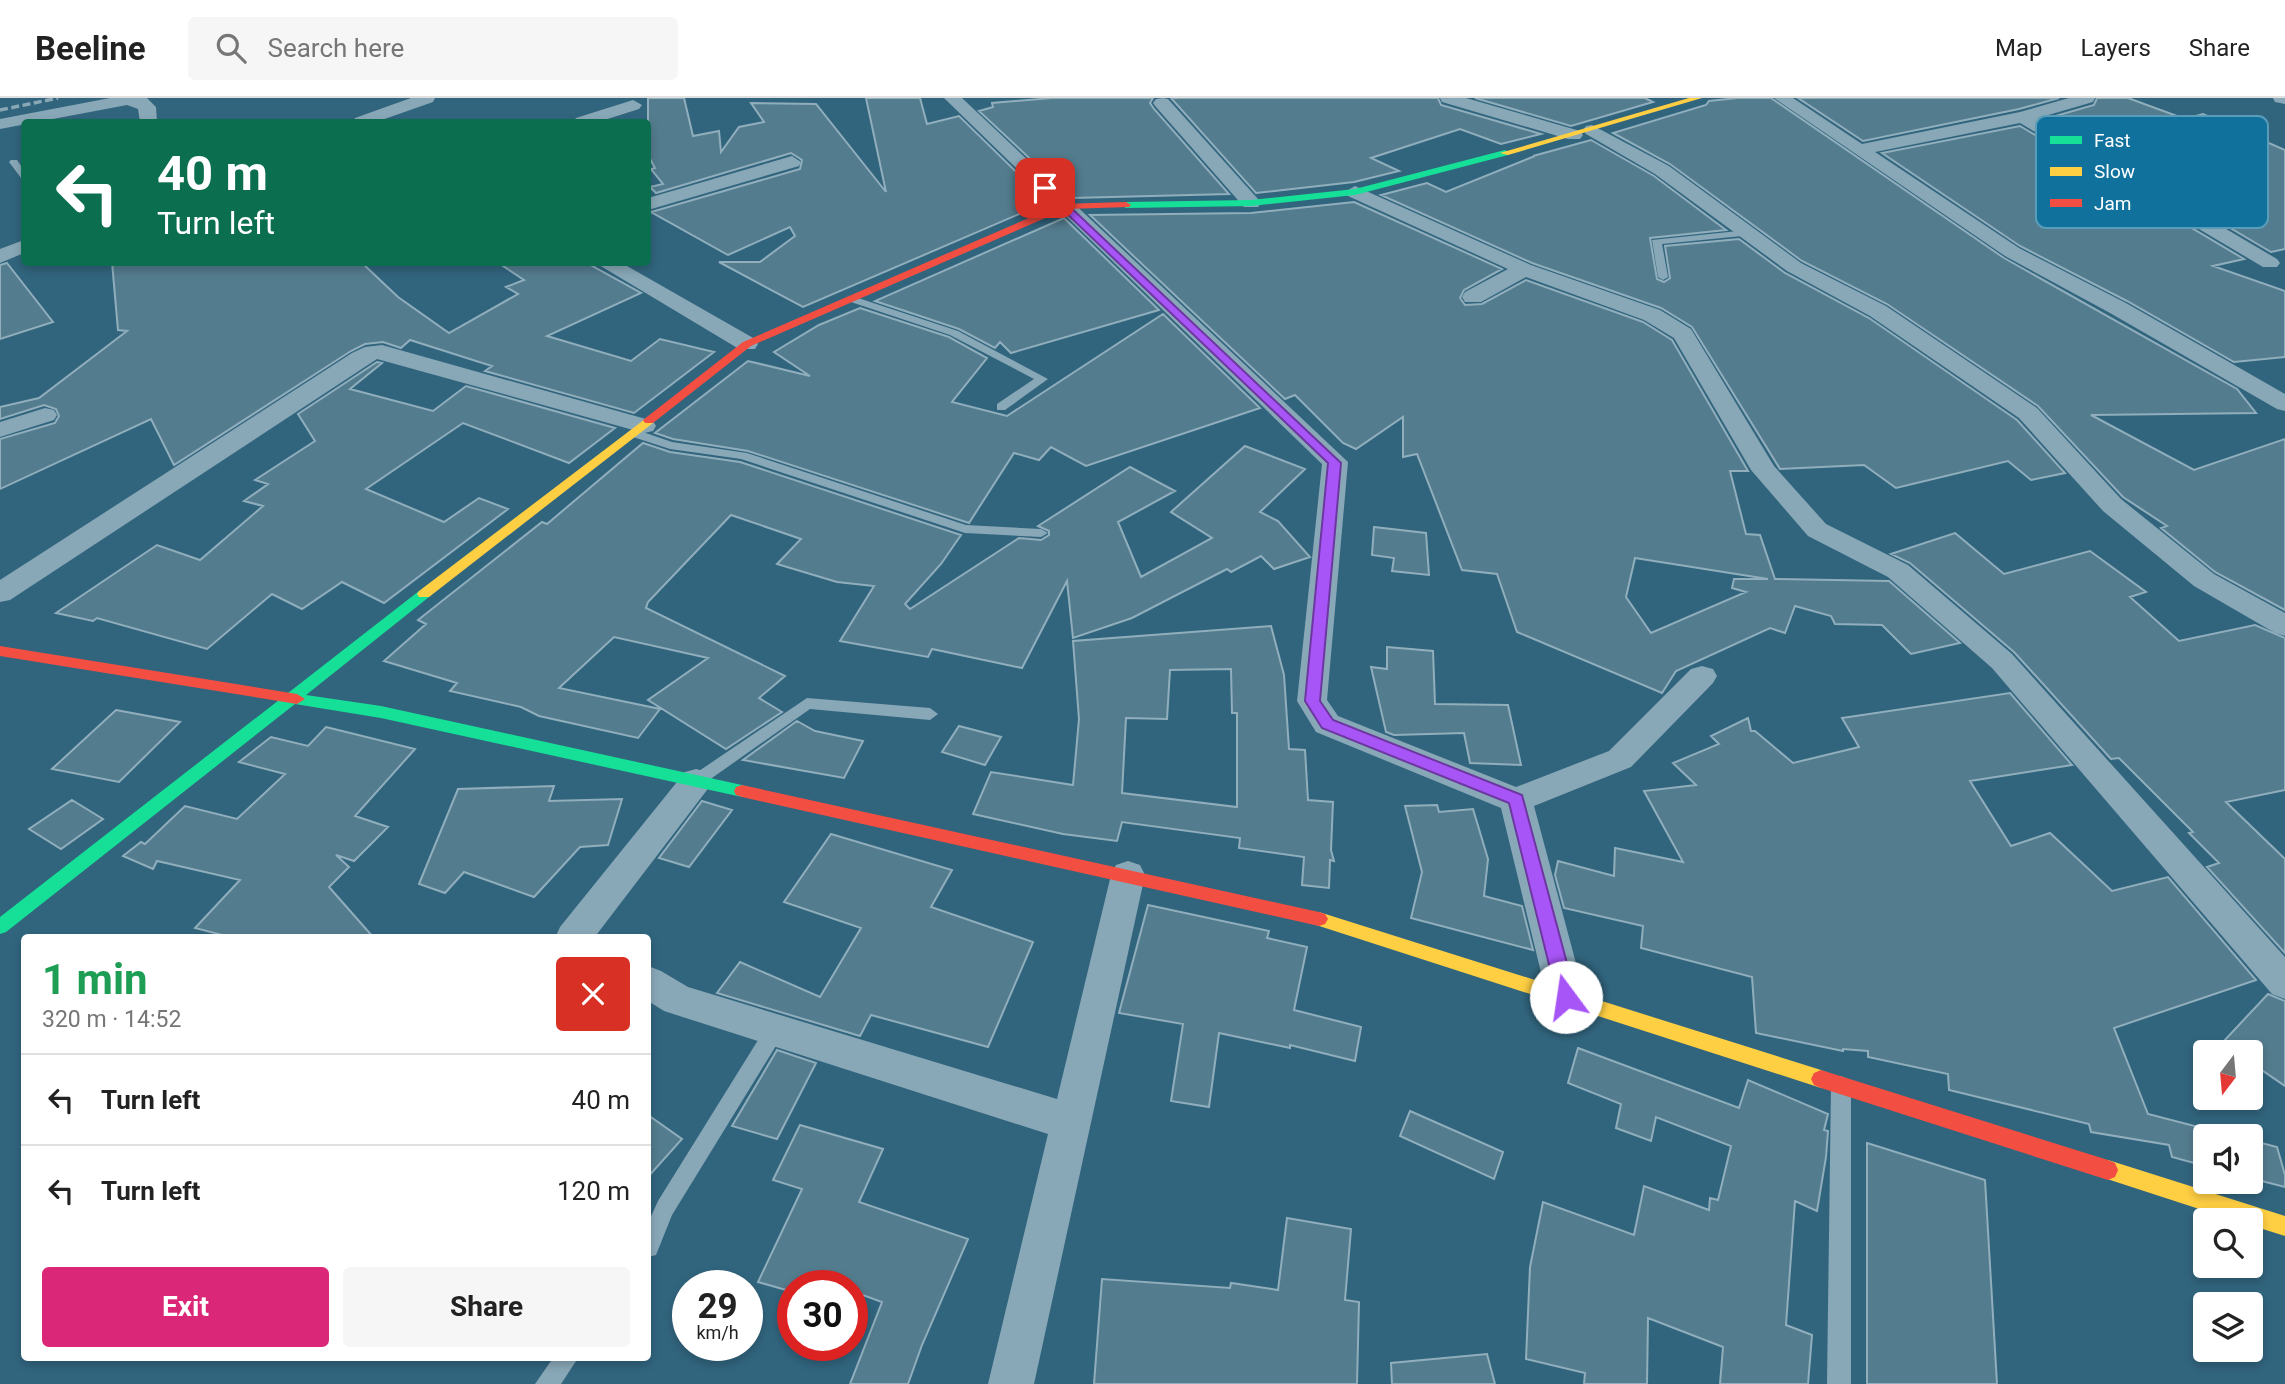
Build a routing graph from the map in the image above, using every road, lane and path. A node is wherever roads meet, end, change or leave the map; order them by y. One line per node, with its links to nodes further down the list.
1 (427, 98): 12 (street)
2 (952, 98): 25 (street)
3 (1448, 98): 17 (street)
4 (1698, 98): 17 (street)
5 (1782, 98): 18 (street)
6 (2087, 98): 9 (street)
7 (1163, 103): 24 (street)
8 (632, 105): 13 (street)
9 (2023, 117): 16 (street); 18 (street)
10 (26, 119): 11 (street)
11 (148, 119)
12 (369, 119)
13 (591, 119)
14 (21, 120): 15 (street)
15 (0, 124)
16 (2036, 125)
17 (1583, 133): 22 (street); 27 (street)
18 (1857, 150): 37 (street)
19 (14, 162): 21 (lane)
20 (792, 162): 23 (street)
21 (21, 172)
22 (1355, 192): 24 (street); 32 (street)
23 (651, 203)
24 (1251, 203): 25 (street)
25 (1063, 206): 35 (street); 50 (street)
26 (2212, 228): 30 (street)
27 (1748, 233): 33 (lane); 44 (street)
28 (21, 247): 29 (street)
29 (0, 257)
30 (2270, 262)
31 (611, 266): 36 (street)
32 (1524, 269): 34 (street); 54 (street)
33 (1663, 277)
34 (1473, 298)
35 (852, 299): 36 (street); 38 (lane)
36 (747, 344): 41 (street)
37 (2285, 404)
38 (1000, 407)
39 (45, 415): 40 (street)
40 (0, 430)
41 (639, 430): 42 (lane); 43 (street); 47 (street)
42 (1041, 533)
43 (0, 593)
44 (2285, 626)
45 (0, 652): 47 (street)
46 (1702, 677): 50 (street)
47 (291, 697): 49 (street); 52 (street)
48 (930, 715): 49 (lane)
49 (696, 781): 51 (street); 53 (street)
50 (1516, 800): 56 (street)
51 (1128, 875): 56 (street); 59 (street)
52 (0, 927)
53 (575, 934)
54 (2285, 983)
55 (651, 984): 57 (street)
56 (1566, 997): 58 (street)
57 (775, 1030): 59 (street); 61 (lane)
58 (1841, 1085): 60 (street); 65 (lane)
59 (1072, 1122): 64 (street)
60 (2285, 1226)
61 (651, 1240)
62 (565, 1361): 63 (lane)
63 (547, 1384)
64 (1011, 1384)
65 (1839, 1384)

